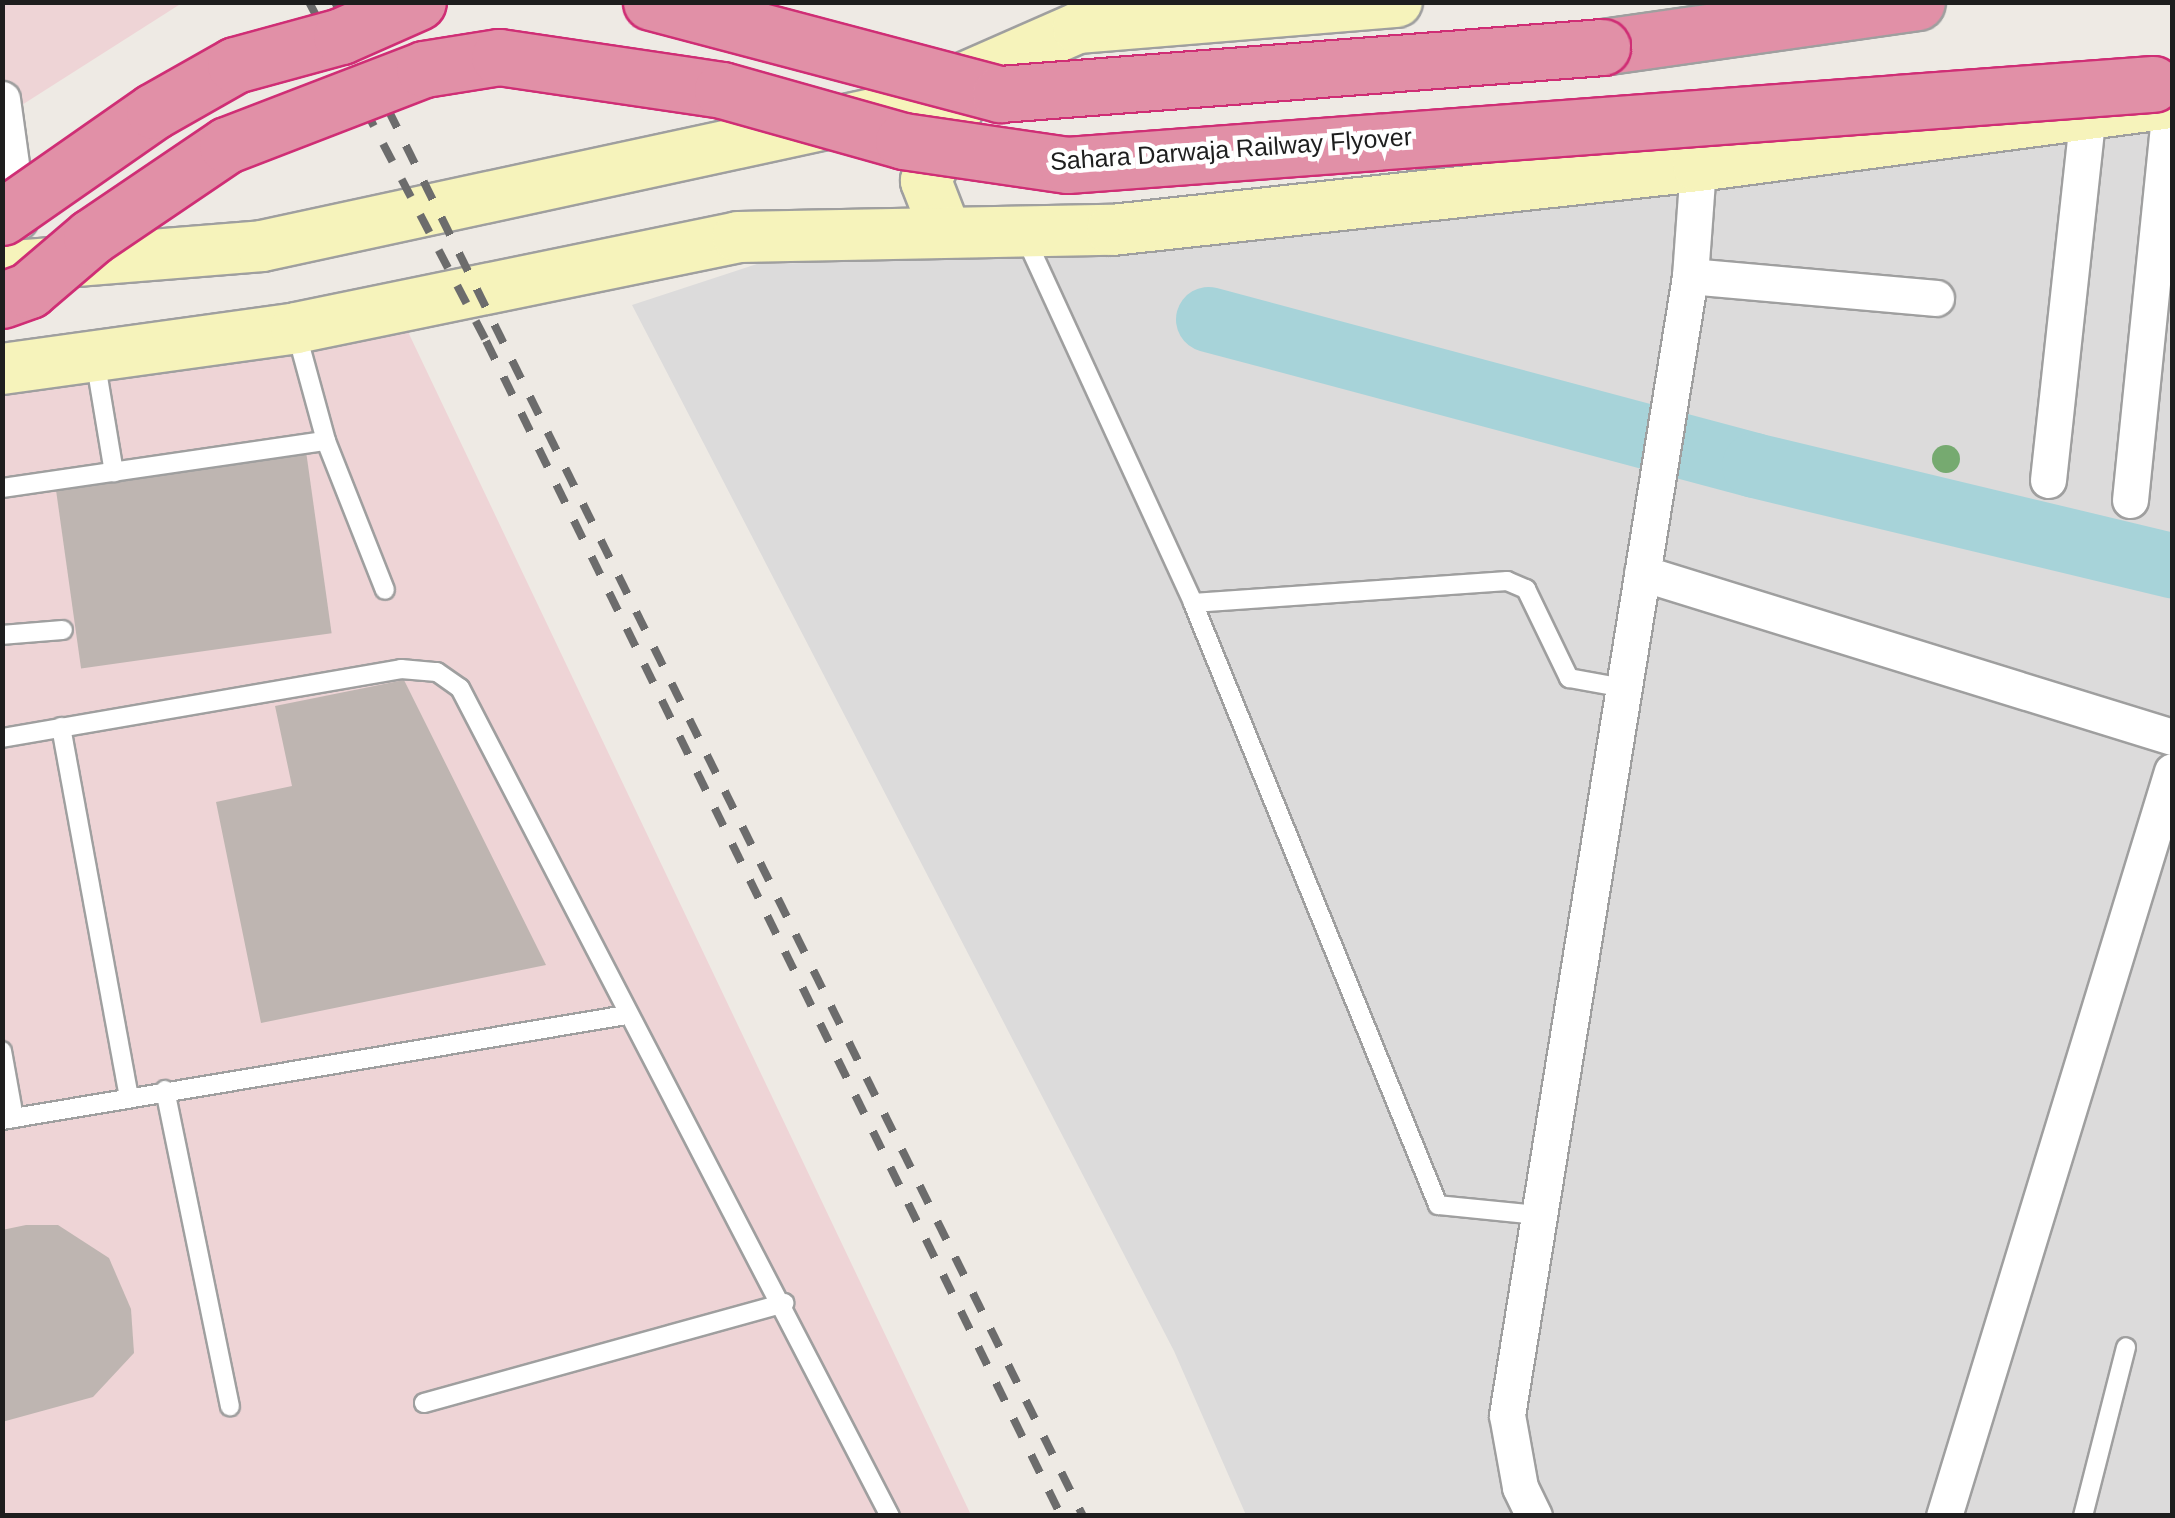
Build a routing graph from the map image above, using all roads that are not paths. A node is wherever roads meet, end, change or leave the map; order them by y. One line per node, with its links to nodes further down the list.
1 (418, 2): 13 (highway, bridge)
2 (650, 2): 4 (highway, bridge)
3 (1397, 2): 5 (street)
4 (1917, 2)
5 (1075, 15): 6 (street)
6 (972, 75): 12 (street); 13 (street)
7 (2172, 96): 9 (street); 13 (highway, Sahara Darwaja Railway Flyover, bridge); 23 (street)
8 (2, 99): 13 (street)
9 (2088, 112): 10 (street); 21 (street)
10 (1698, 166): 11 (street); 14 (street)
11 (1021, 227): 12 (street); 26 (lane)
12 (946, 230): 16 (street)
13 (6, 261)
14 (1690, 276): 15 (street); 24 (street)
15 (1936, 298)
16 (296, 328): 17 (street); 19 (lane)
17 (95, 358): 18 (street); 20 (lane)
18 (2, 369)
19 (326, 441): 20 (lane); 25 (lane)
20 (114, 472): 22 (lane)
21 (2048, 480)
22 (2, 488)
23 (2130, 500)
24 (1642, 574): 29 (street); 32 (street)
25 (386, 590)
26 (1193, 603): 29 (lane); 39 (lane)
27 (63, 630): 28 (lane)
28 (2, 635)
29 (1624, 688): 39 (street)
30 (61, 728): 31 (lane); 34 (lane); 37 (lane)
31 (2, 738)
32 (2172, 738)
33 (2172, 771): 46 (street)
34 (626, 1014): 36 (lane); 40 (lane)
35 (2, 1051): 38 (lane)
36 (165, 1090): 37 (lane); 43 (lane)
37 (129, 1097): 38 (lane)
38 (8, 1119)
39 (1539, 1216): 45 (street)
40 (784, 1303): 42 (lane); 44 (lane)
41 (2126, 1348): 47 (lane)
42 (424, 1403)
43 (230, 1406)
44 (890, 1516)
45 (1534, 1516)
46 (1944, 1516)
47 (2084, 1516)

